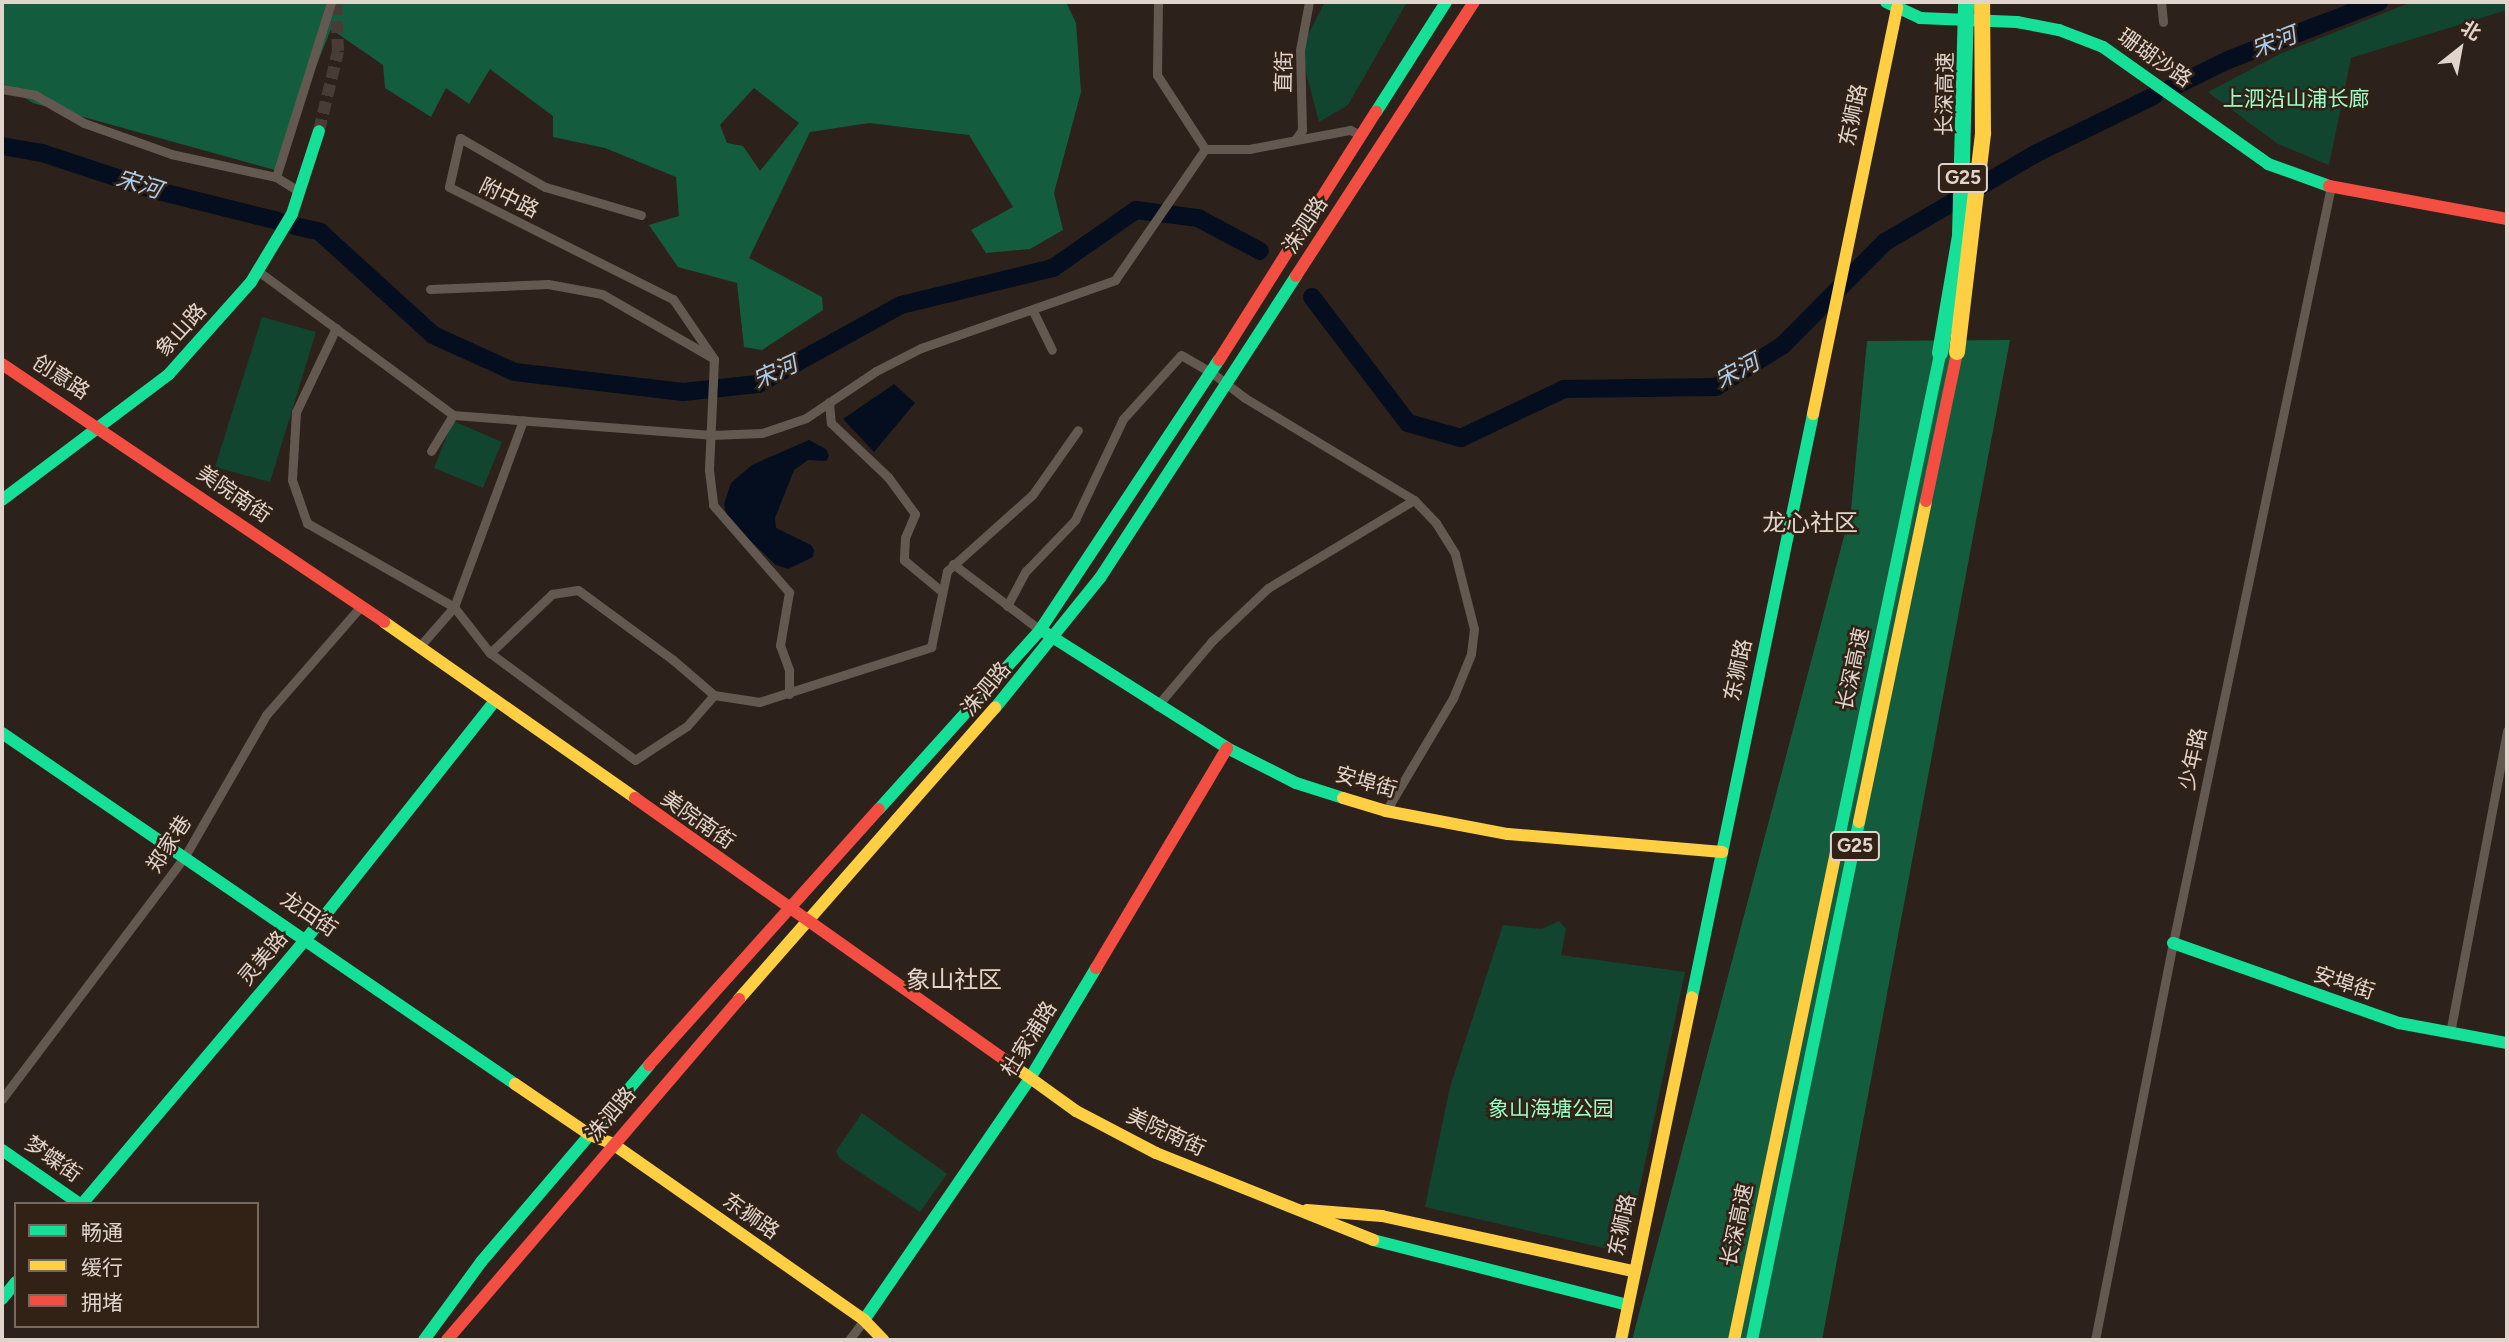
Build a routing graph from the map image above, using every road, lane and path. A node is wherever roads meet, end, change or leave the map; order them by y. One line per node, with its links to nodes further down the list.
1 (1158, 2): 15 (street)
2 (1309, 2): 14 (street, 直街)
3 (1446, 2): 13 (main road, 洙泗路)
4 (1474, 2): 29 (main road, 洙泗路)
5 (1966, 2): 82 (main road, 长深高速 / G25, bridge)
6 (1982, 2): 83 (main road, 长深高速 / G25, bridge)
7 (2161, 2): 10 (street)
8 (331, 3): 16 (street)
9 (1891, 5): 17 (main road, 珊瑚沙路); 56 (main road, 东狮路)
10 (2162, 22)
11 (2, 89): 16 (street)
12 (319, 131): 18 (main road, 象山路)
13 (1361, 135): 14 (street); 28 (main road, 洙泗路)
14 (1295, 140): 15 (street)
15 (1205, 149): 23 (street)
16 (276, 177): 18 (street)
17 (2331, 186): 20 (main road, 珊瑚沙路); 61 (street, 少年路)
18 (300, 192): 21 (main road, 象山路)
19 (641, 215): 26 (street, 附中路)
20 (2507, 219)
21 (258, 271): 24 (street); 33 (main road, 象山路)
22 (430, 289): 26 (street)
23 (1033, 311): 25 (street); 30 (street)
24 (336, 328): 31 (street); 43 (street)
25 (1052, 350)
26 (714, 359): 35 (street)
27 (2, 363): 33 (main road, 创意路)
28 (1211, 372): 29 (street); 42 (street); 44 (main road, 洙泗路)
29 (1227, 382): 38 (street); 45 (main road, 洙泗路)
30 (829, 402): 35 (street); 40 (street)
31 (453, 415): 32 (street); 36 (street)
32 (523, 420): 35 (street); 43 (street)
33 (98, 426): 37 (main road, 象山路); 41 (main road, 美院南街)
34 (1078, 430): 39 (street)
35 (711, 435): 48 (street)
36 (430, 450)
37 (2, 500)
38 (1414, 500): 51 (street); 55 (street)
39 (953, 564): 40 (street); 42 (street)
40 (940, 590): 48 (street)
41 (361, 606): 46 (main road, 美院南街); 57 (street, 郑家巷)
42 (1007, 606): 44 (street)
43 (454, 607): 46 (street); 47 (street)
44 (1040, 630): 45 (main road, 安埠街); 58 (main road, 洙泗路)
45 (1055, 637): 51 (main road, 安埠街); 59 (main road, 洙泗路)
46 (421, 646): 50 (main road, 美院南街)
47 (490, 653): 49 (street); 49 (street)
48 (789, 694): 49 (street)
49 (714, 695)
50 (495, 701): 58 (main road, 美院南街); 60 (main road, 灵美路)
51 (1157, 706): 54 (main road, 安埠街)
52 (2507, 730): 62 (street)
53 (2, 733): 57 (main road, 龙田街)
54 (1227, 748): 55 (main road, 安埠街); 64 (main road, 杜家浦路)
55 (1386, 811): 56 (main road, 安埠街)
56 (1721, 852): 72 (main road, 东狮路)
57 (185, 856): 60 (main road, 龙田街); 65 (street, 郑家巷)
58 (788, 910): 59 (main road, 美院南街); 66 (main road, 洙泗路)
59 (806, 924): 64 (main road, 美院南街); 67 (main road, 洙泗路)
60 (307, 938): 66 (main road, 龙田街); 70 (main road, 灵美路)
61 (2173, 943): 62 (main road, 安埠街); 84 (street, 少年路)
62 (2450, 1033): 63 (main road, 安埠街)
63 (2507, 1043)
64 (1029, 1080): 71 (main road, 美院南街); 76 (main road, 杜家浦路)
65 (2, 1099)
66 (590, 1135): 67 (main road, 东狮路); 77 (main road, 洙泗路)
67 (613, 1144): 76 (main road, 东狮路); 78 (main road, 洙泗路)
68 (2, 1150): 69 (main road, 梦蝶街)
69 (78, 1202)
70 (83, 1202)
71 (1295, 1209): 72 (main road, 美院南街); 75 (main road, 美院南街)
72 (1633, 1271): 75 (main road, 东狮路)
73 (14, 1284): 74 (main road)
74 (2, 1299)
75 (1628, 1305): 81 (main road, 东狮路)
76 (864, 1320): 79 (street, 杜家浦路); 80 (main road, 东狮路)
77 (424, 1340)
78 (447, 1340)
79 (849, 1340)
80 (883, 1340)
81 (1621, 1340)
82 (1734, 1340)
83 (1752, 1340)
84 (2095, 1340)

